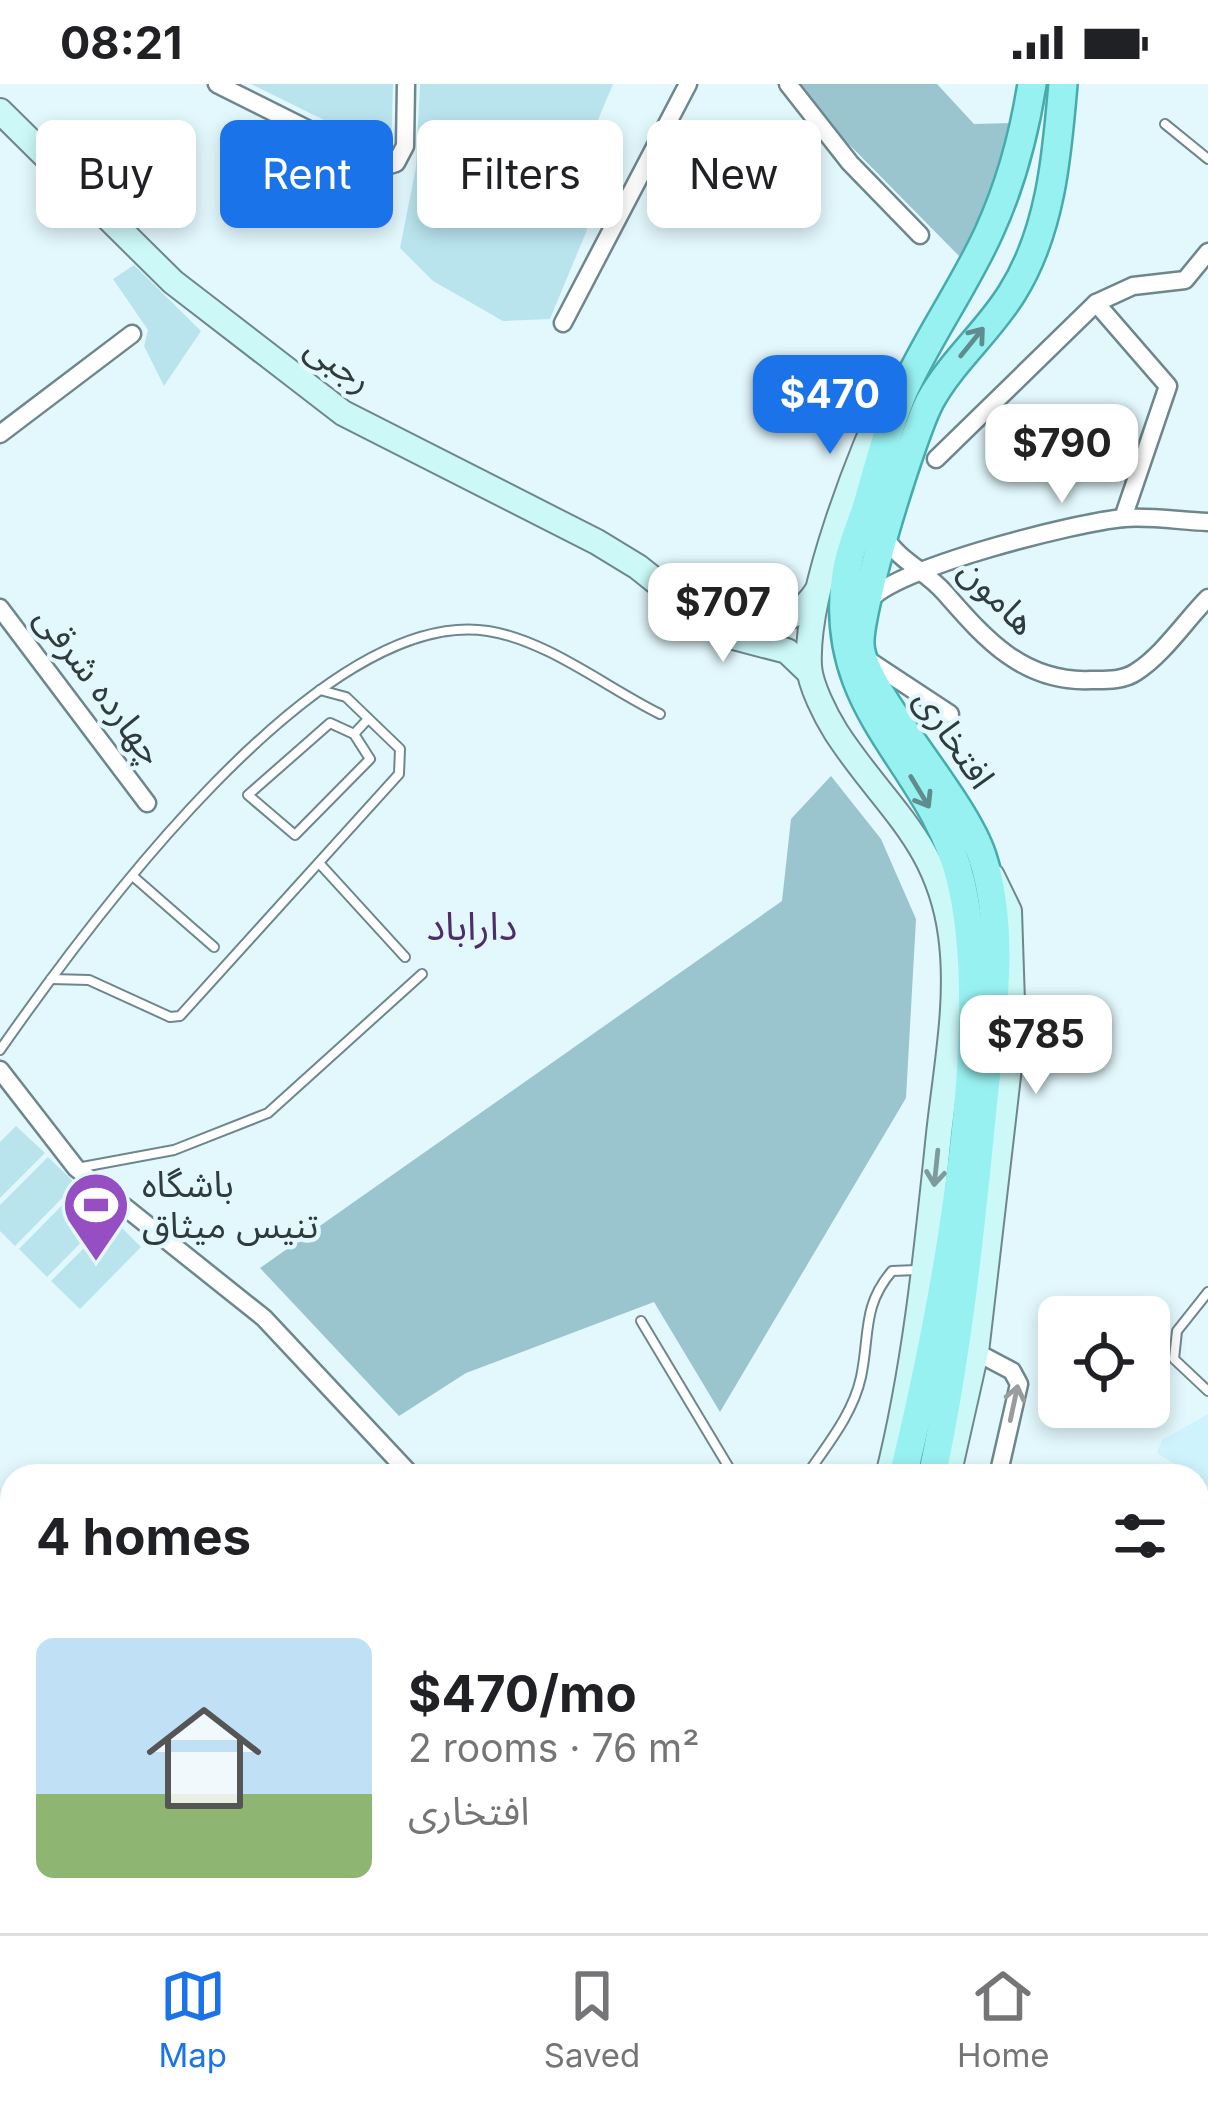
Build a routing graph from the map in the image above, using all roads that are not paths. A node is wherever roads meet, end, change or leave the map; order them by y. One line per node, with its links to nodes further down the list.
1 (217, 84): 2 (street)
2 (406, 84)
3 (688, 84): 16 (street)
4 (788, 84): 11 (street)
5 (1032, 84): 10 (main road, افتخاری)
6 (1064, 84): 13 (main road)
7 (0, 111): 27 (main road, رجبی)
8 (1166, 124): 9 (lane)
9 (1208, 159)
10 (989, 233): 13 (main road); 14 (main road, افتخاری)
11 (920, 235)
12 (1208, 252): 15 (street)
13 (1028, 255): 22 (main road, one-way to 13)
14 (961, 281): 24 (main road); 56 (main road, افتخاری, one-way to 56)
15 (1096, 303): 19 (street); 20 (street)
16 (563, 323)
17 (132, 334): 18 (street)
18 (0, 434)
19 (936, 458)
20 (1123, 518): 21 (street); 23 (street)
21 (1208, 522)
22 (885, 537): 23 (street, هامون); 26 (main road)
23 (923, 568): 25 (street, هامون); 26 (street)
24 (821, 584): 27 (main road, رجبی); 30 (main road)
25 (1208, 598)
26 (867, 604): 29 (main road)
27 (685, 605): 30 (main road, رجبی)
28 (0, 608): 36 (street, چهارده شرقی)
29 (862, 657): 33 (street); 37 (main road, افتخاری)
30 (809, 672): 47 (main road, one-way to 47)
31 (318, 690): 32 (lane); 34 (lane); 39 (lane)
32 (660, 714)
33 (950, 714)
34 (368, 719): 35 (lane); 38 (lane)
35 (354, 734): 35 (lane)
36 (147, 803)
37 (983, 857): 50 (main road); 57 (main road, افتخاری)
38 (320, 865): 41 (lane); 43 (lane)
39 (135, 878): 40 (lane); 43 (lane)
40 (214, 947)
41 (405, 957)
42 (422, 974): 46 (lane)
43 (50, 979): 44 (lane)
44 (0, 1051)
45 (0, 1070): 46 (street)
46 (76, 1168): 52 (street)
47 (924, 1270): 54 (lane); 55 (main road)
48 (1208, 1292): 51 (lane)
49 (641, 1321): 53 (lane)
50 (976, 1352): 58 (main road); 59 (street, one-way to 50)
51 (1208, 1390)
52 (401, 1464)
53 (727, 1464)
54 (814, 1464)
55 (890, 1464)
56 (905, 1464)
57 (934, 1464)
58 (951, 1464)
59 (1001, 1464)

